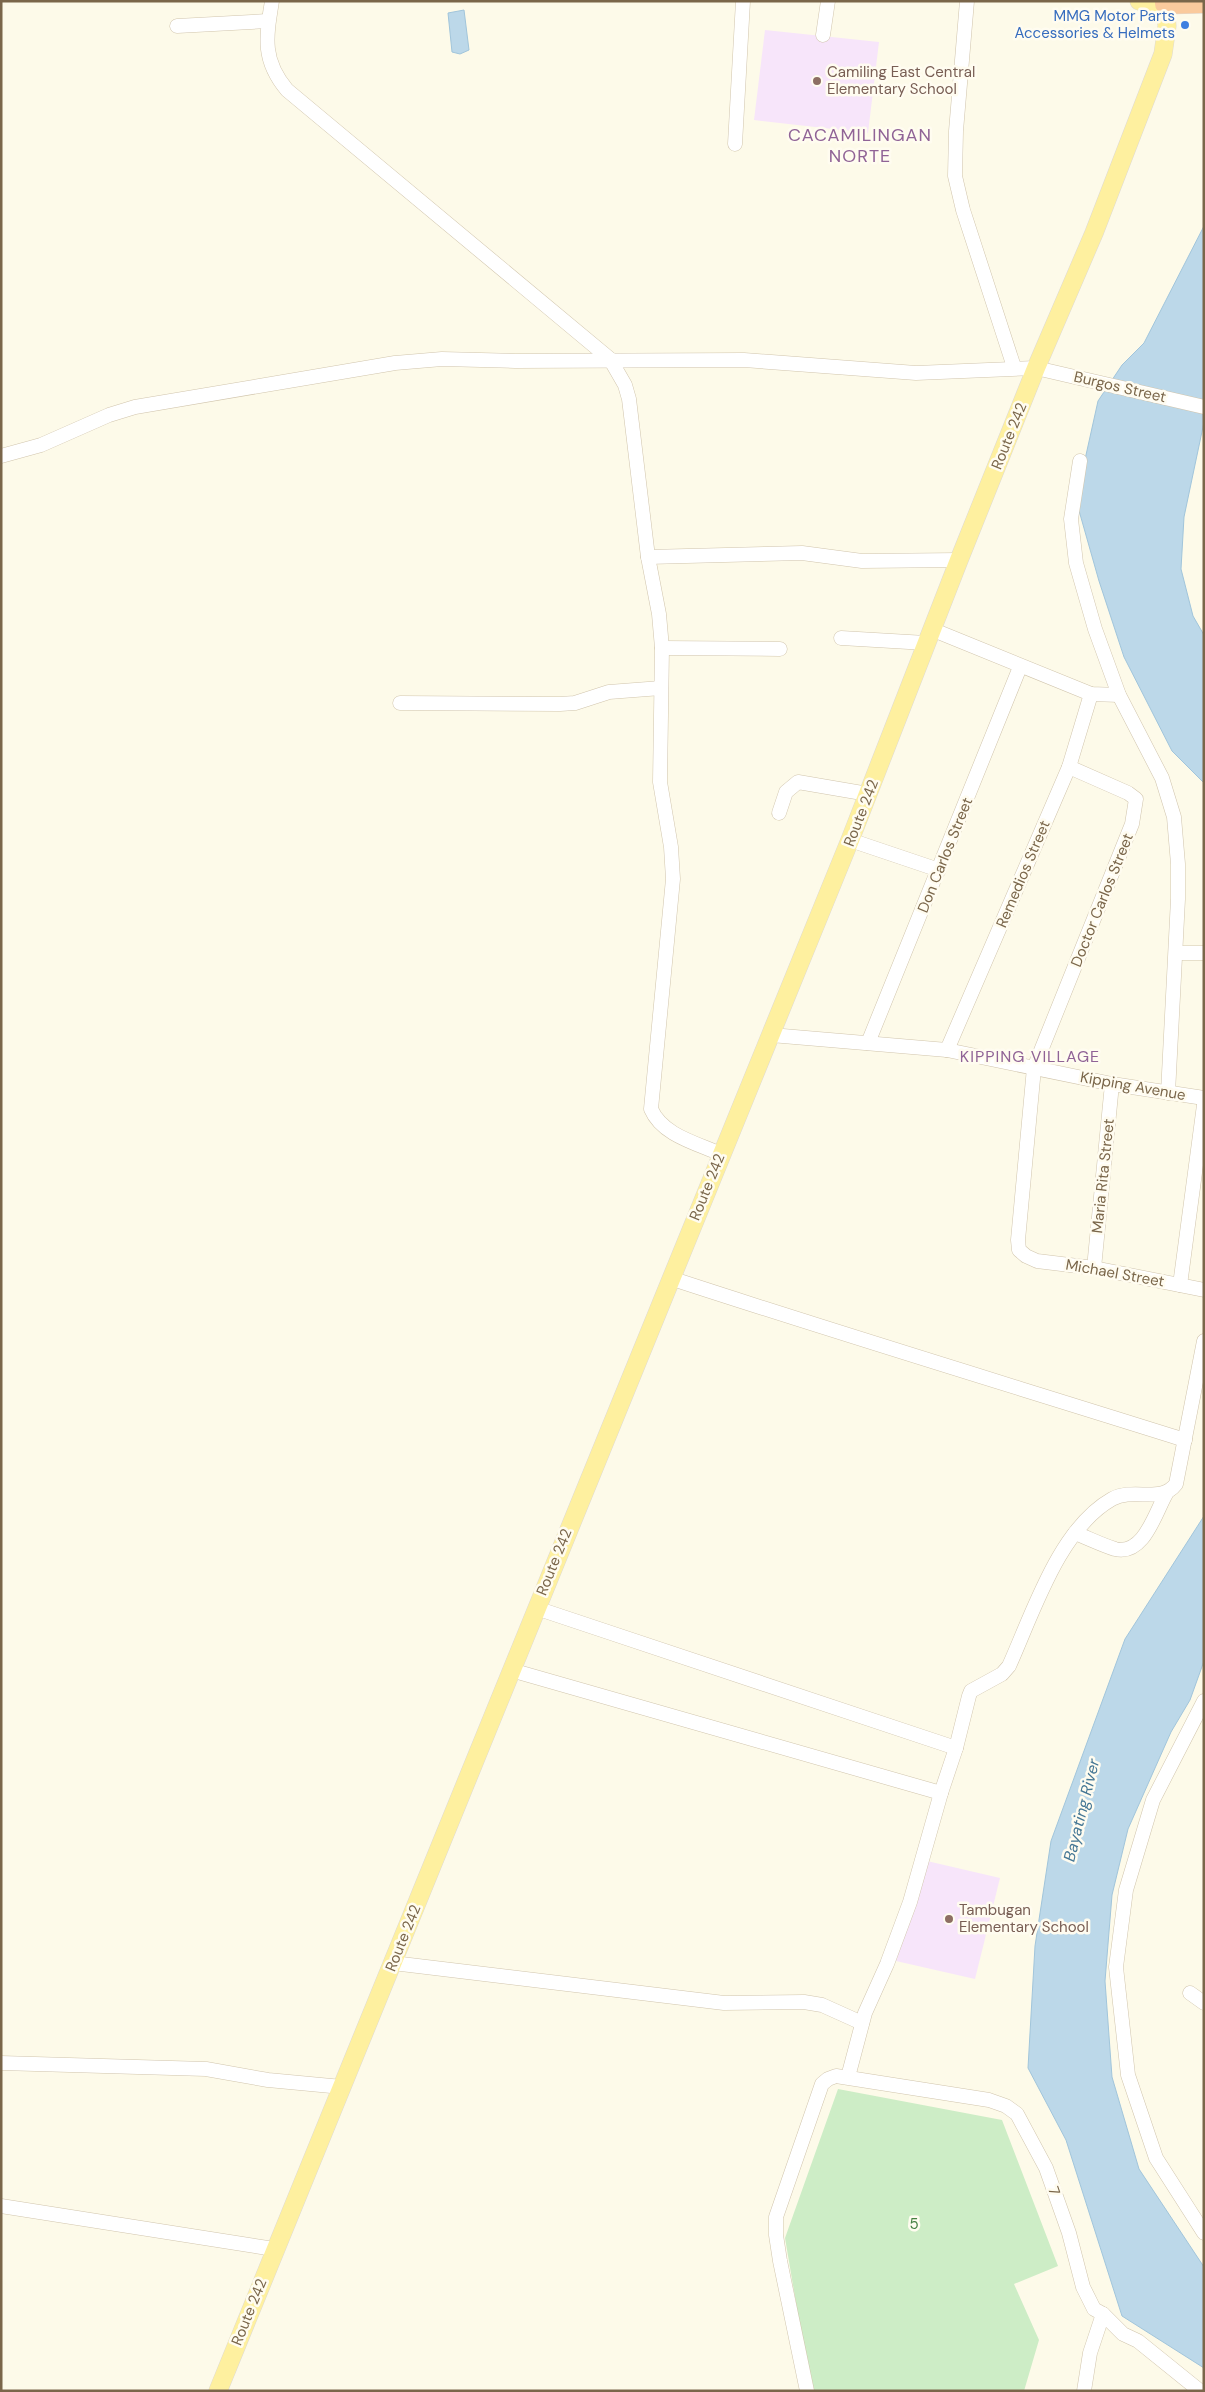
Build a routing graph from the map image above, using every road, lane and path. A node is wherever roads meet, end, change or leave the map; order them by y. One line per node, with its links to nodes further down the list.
1 (272, 1): 8 (street)
2 (743, 1): 11 (street)
3 (828, 1): 10 (street)
4 (968, 1): 13 (street)
5 (1139, 1): 6 (main road)
6 (1165, 2): 7 (highway); 14 (main road, Route 242)
7 (1199, 3)
8 (268, 21): 9 (street); 12 (street)
9 (177, 26)
10 (823, 35)
11 (736, 144)
12 (610, 359): 13 (street, Burgos Street); 16 (street, Burgos Street); 18 (street)
13 (1014, 367): 14 (street, Burgos Street)
14 (1036, 368): 15 (street, Burgos Street); 19 (main road, Route 242)
15 (1204, 407)
16 (1, 456)
17 (1080, 461): 27 (street)
18 (648, 557): 19 (street); 22 (street)
19 (959, 560): 20 (main road, Route 242)
20 (929, 636): 21 (street); 24 (street); 30 (main road, Route 242)
21 (842, 638)
22 (662, 648): 23 (street); 25 (street)
23 (780, 649)
24 (1020, 667): 26 (street); 33 (street, Don Carlos Street)
25 (661, 688): 28 (street); 44 (street)
26 (1091, 694): 27 (street); 29 (street, Remedios Street)
27 (1119, 695): 35 (street)
28 (400, 703)
29 (1069, 767): 38 (street, Remedios Street); 39 (street, Doctor Carlos Street)
30 (868, 794): 31 (street); 32 (main road, Route 242)
31 (779, 813)
32 (850, 840): 33 (street); 36 (main road, Route 242)
33 (939, 870): 37 (street, Don Carlos Street)
34 (1204, 952): 35 (street)
35 (1176, 953): 41 (street)
36 (770, 1035): 37 (street); 44 (main road, Route 242)
37 (868, 1043): 38 (street, Kipping Avenue)
38 (947, 1050): 39 (street, Kipping Avenue)
39 (1034, 1068): 40 (street, Kipping Avenue); 45 (street, Michael Street)
40 (1112, 1084): 41 (street, Kipping Avenue); 45 (street, Maria Rita Street)
41 (1168, 1093): 42 (street, Kipping Avenue)
42 (1204, 1098)
43 (1204, 1105): 47 (street)
44 (721, 1154): 46 (main road, Route 242)
45 (1094, 1268): 47 (street, Michael Street)
46 (670, 1278): 50 (street); 53 (main road, Route 242)
47 (1180, 1285): 48 (street, Michael Street)
48 (1204, 1290)
49 (1204, 1341): 50 (street)
50 (1185, 1440): 51 (street)
51 (1166, 1494): 52 (street); 52 (street)
52 (1075, 1533): 56 (street)
53 (536, 1608): 54 (main road, Route 242); 56 (street)
54 (512, 1670): 57 (street); 58 (main road, Route 242)
55 (1204, 1701): 66 (street)
56 (956, 1748): 57 (street)
57 (941, 1793): 61 (street)
58 (393, 1963): 61 (street); 64 (main road, Route 242)
59 (1190, 1993): 60 (street)
60 (1204, 2002)
61 (862, 2023): 63 (street)
62 (1, 2063): 64 (street)
63 (848, 2077): 68 (street, 7); 70 (street)
64 (342, 2087): 67 (main road, Route 242)
65 (1, 2206): 67 (street)
66 (1204, 2233)
67 (274, 2248): 69 (main road, Route 242)
68 (1103, 2314): 71 (street); 72 (street, 7)
69 (218, 2391)
70 (808, 2391)
71 (1084, 2391)
72 (1200, 2391)

